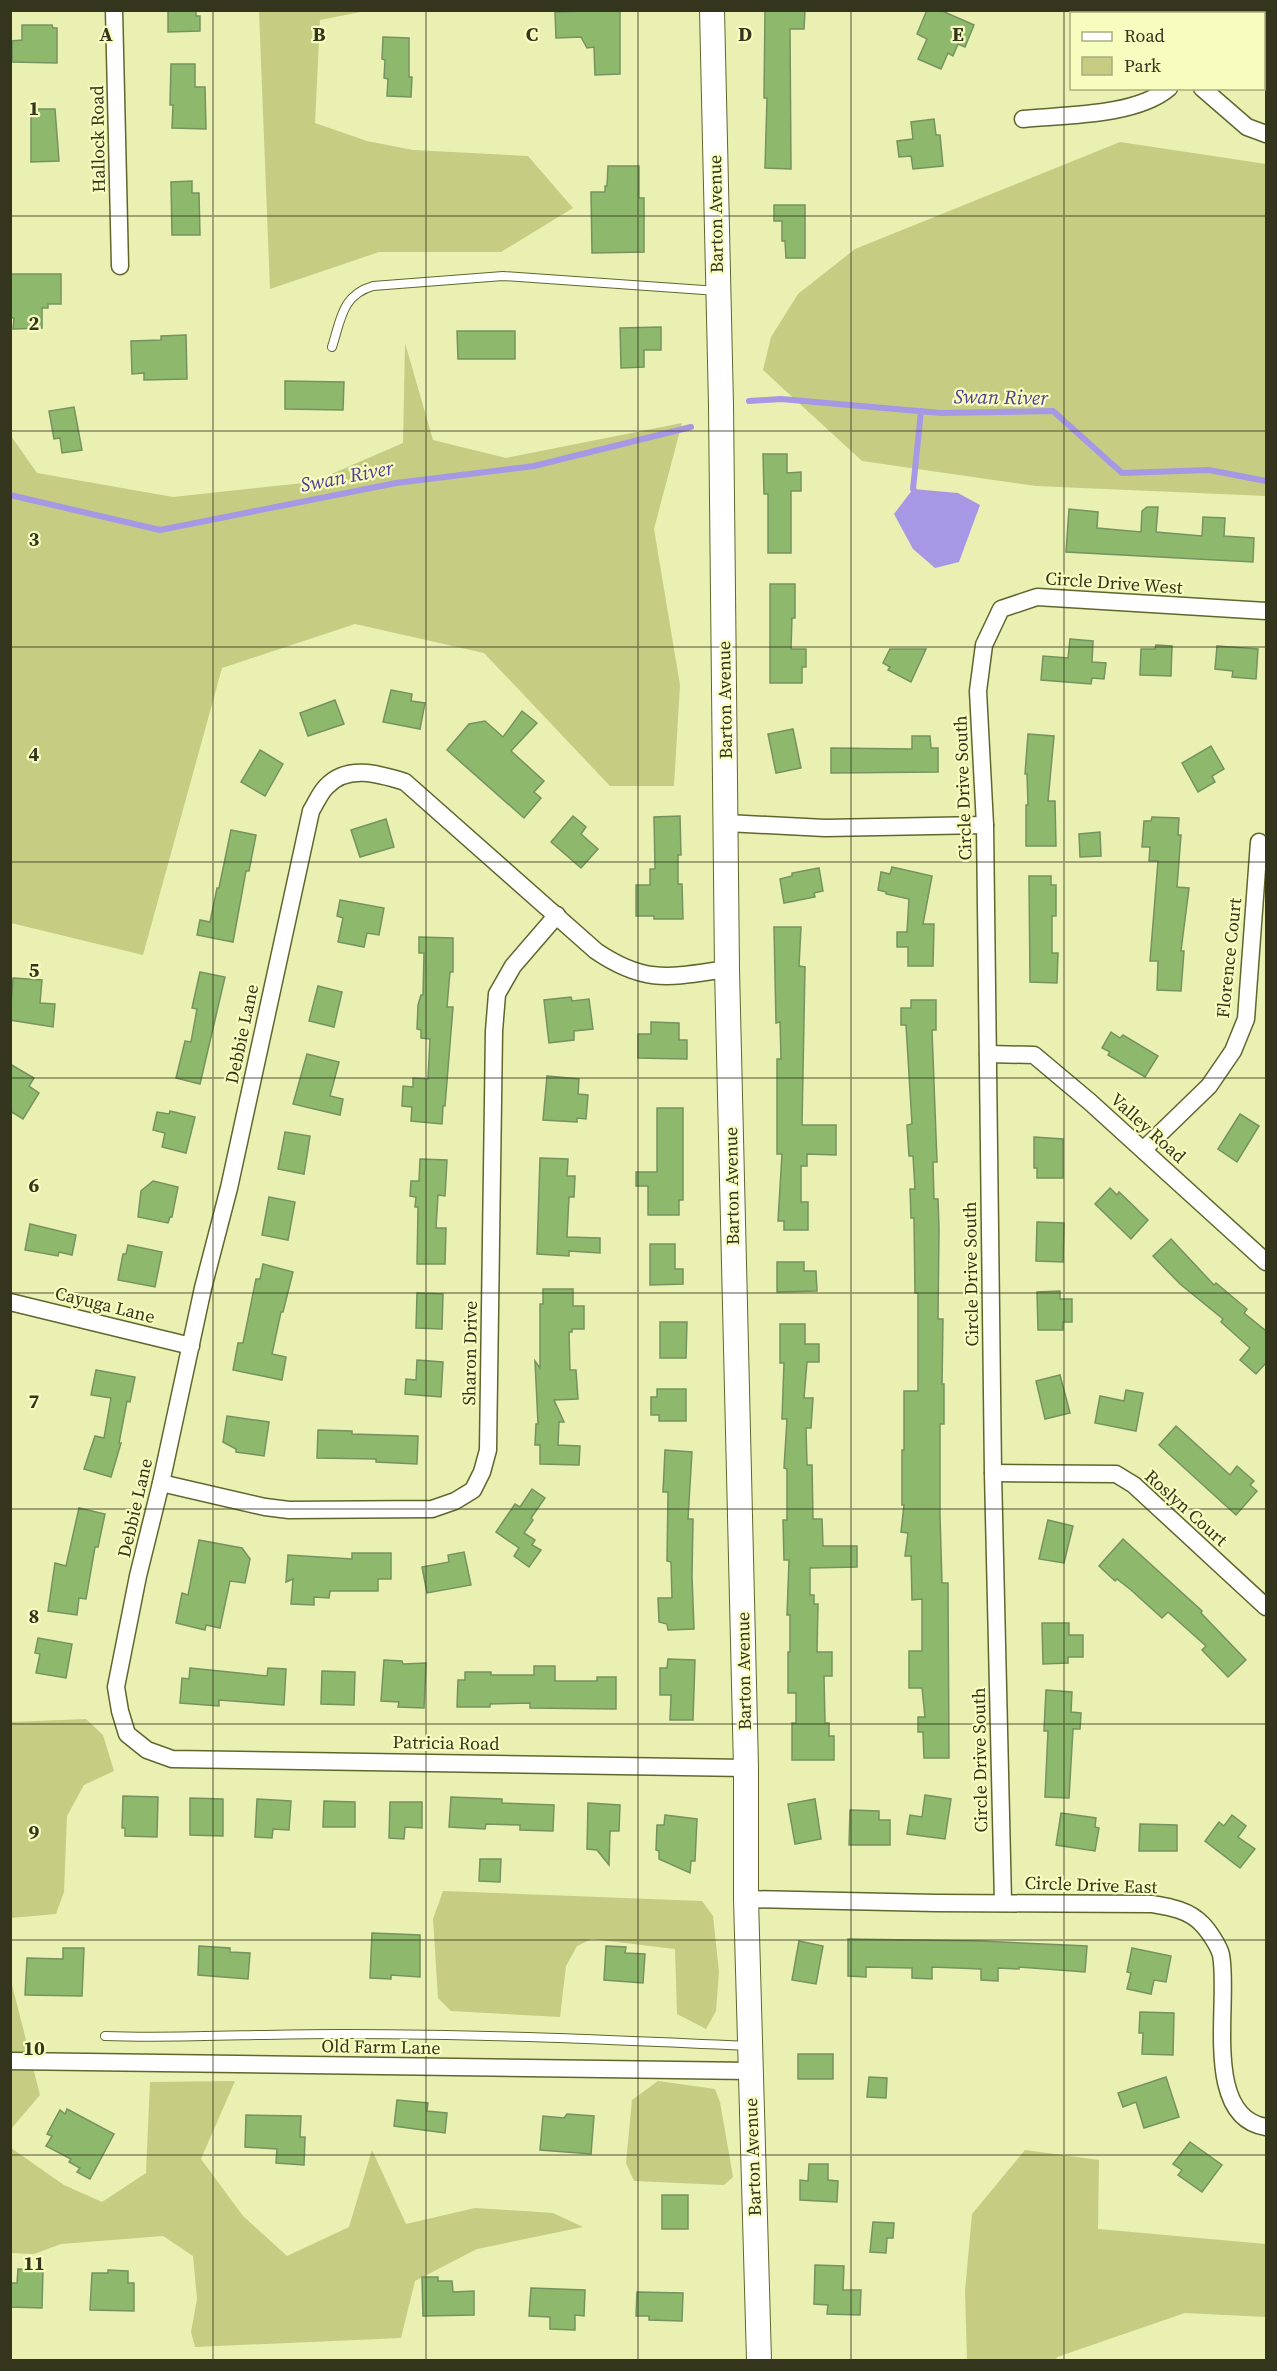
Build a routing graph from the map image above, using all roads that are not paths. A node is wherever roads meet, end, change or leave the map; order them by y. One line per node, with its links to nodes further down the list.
1 (114, 10): 7 (street, Hallock Road)
2 (712, 10): 8 (street, Barton Avenue)
3 (1167, 90): 5 (street)
4 (1204, 90): 6 (street)
5 (1023, 119)
6 (1266, 134)
7 (120, 266)
8 (718, 291): 9 (lane); 12 (street, Barton Avenue)
9 (332, 347)
10 (1266, 611): 11 (street, Circle Drive West)
11 (984, 645): 13 (street, Circle Drive South)
12 (726, 824): 13 (street); 16 (street, Barton Avenue)
13 (984, 825): 17 (street, Circle Drive South)
14 (1259, 842): 18 (street, Florence Court)
15 (557, 915): 16 (street, Debbie Lane); 21 (street, Debbie Lane); 23 (street, Sharon Drive)
16 (727, 969): 26 (street, Barton Avenue)
17 (988, 1054): 18 (street, Valley Road); 22 (street, Circle Drive South)
18 (1143, 1150): 19 (street, Valley Road)
19 (1266, 1262)
20 (10, 1302): 21 (street, Cayuga Lane)
21 (191, 1346): 23 (street, Debbie Lane)
22 (993, 1473): 24 (street, Roslyn Court); 28 (street, Circle Drive South)
23 (161, 1483): 25 (street, Debbie Lane)
24 (1266, 1607)
25 (147, 1750): 26 (street, Patricia Road)
26 (746, 1768): 27 (street, Barton Avenue)
27 (746, 1899): 28 (street, Circle Drive East); 30 (street, Barton Avenue)
28 (1003, 1902): 33 (street, Circle Drive East)
29 (105, 2036): 30 (lane)
30 (749, 2046): 32 (street, Barton Avenue)
31 (10, 2061): 32 (street, Old Farm Lane)
32 (750, 2071): 34 (street, Barton Avenue)
33 (1266, 2127)
34 (759, 2361)

